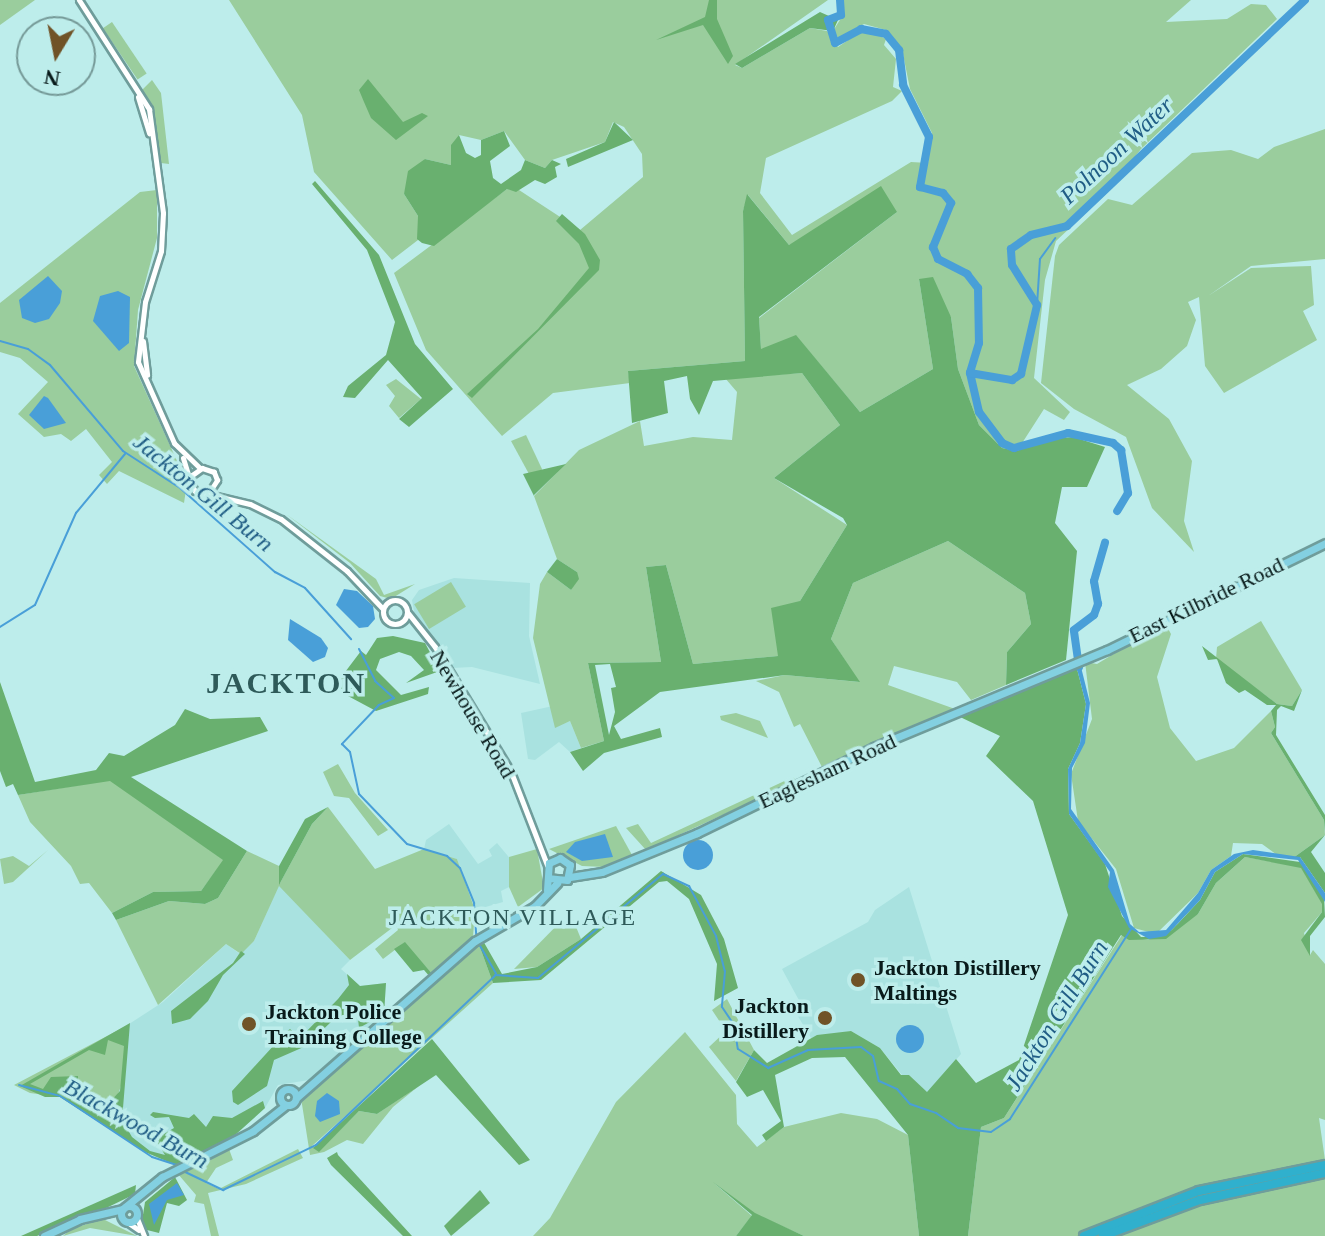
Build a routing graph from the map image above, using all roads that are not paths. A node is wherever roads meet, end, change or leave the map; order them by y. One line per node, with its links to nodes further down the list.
1 (79, 0): 2 (street)
2 (183, 457): 3 (street); 5 (street)
3 (200, 468): 4 (street); 5 (street)
4 (217, 480): 6 (street); 7 (street)
5 (191, 484): 6 (street)
6 (208, 494): 7 (street)
7 (233, 498): 9 (street)
8 (1325, 543): 15 (main road, East Kilbride Road)
9 (375, 596): 10 (street); 11 (street)
10 (389, 601): 11 (street); 12 (street)
11 (383, 609): 13 (street)
12 (408, 613): 13 (street); 14 (street, Newhouse Road)
13 (401, 623): 14 (street, Newhouse Road)
14 (414, 627): 16 (street, Newhouse Road)
15 (1066, 664): 20 (main road, Eaglesham Road)
16 (543, 850): 17 (street); 19 (street, Newhouse Road)
17 (556, 858): 18 (main road); 19 (main road)
18 (570, 865): 20 (main road); 21 (main road)
19 (547, 866): 22 (main road)
20 (586, 873): 21 (main road, Eaglesham Road)
21 (570, 877): 22 (main road, Eaglesham Road)
22 (553, 880): 23 (main road)
23 (307, 1088): 24 (main road); 25 (main road)
24 (288, 1089): 25 (main road); 26 (main road)
25 (296, 1098): 26 (main road)
26 (283, 1102): 29 (main road)
27 (1325, 1165): 36 (highway)
28 (1325, 1173): 37 (highway)
29 (141, 1196): 30 (main road); 32 (main road)
30 (124, 1208): 31 (main road); 32 (main road); 33 (main road)
31 (103, 1214): 33 (main road); 35 (main road)
32 (136, 1214): 33 (main road); 34 (street)
33 (125, 1221): 34 (street)
34 (142, 1233)
35 (44, 1236)
36 (1084, 1236)
37 (1103, 1236)

